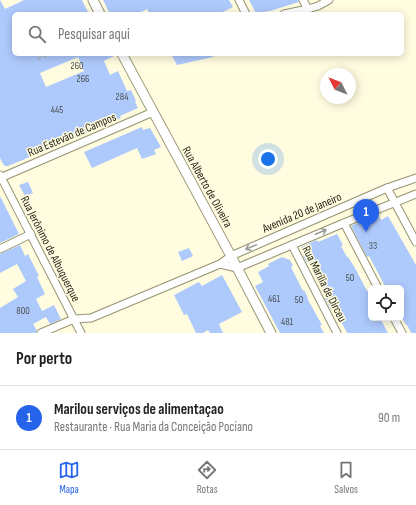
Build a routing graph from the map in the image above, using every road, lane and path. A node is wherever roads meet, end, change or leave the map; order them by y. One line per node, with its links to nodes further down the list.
1 (93, 0): 6 (street)
2 (239, 0): 7 (street)
3 (303, 0): 5 (street)
4 (329, 0): 5 (street)
5 (308, 9): 8 (street)
6 (99, 12)
7 (245, 12)
8 (294, 12)
9 (46, 56): 11 (path)
10 (123, 56): 12 (street, Rua Alberto de Oliveira)
11 (38, 59)
12 (153, 112): 13 (street, Rua Estevão de Campos); 23 (street, Rua Alberto de Oliveira)
13 (0, 176): 19 (street, Rua Jerônimo de Albuquerque)
14 (416, 178): 15 (street, Avenida 20 de Janeiro)
15 (387, 188): 17 (street); 23 (street, Avenida 20 de Janeiro, one-way to 23)
16 (416, 194): 17 (street, Avenida 20 de Janeiro)
17 (395, 202): 18 (street, Avenida 20 de Janeiro); 20 (street)
18 (344, 223): 21 (street, Avenida 20 de Janeiro, one-way to 18); 26 (street)
19 (31, 234): 22 (street); 27 (street, Rua Jerônimo de Albuquerque)
20 (416, 242)
21 (292, 245): 25 (street, Avenida 20 de Janeiro); 32 (street, Rua Marília de Dirceu)
22 (0, 249)
23 (231, 256): 24 (street, Avenida 20 de Janeiro); 25 (street, Rua Alberto de Oliveira)
24 (220, 264): 25 (street); 27 (street, Avenida 20 de Janeiro)
25 (237, 268): 31 (street, Rua Alberto de Oliveira)
26 (376, 285)
27 (74, 319): 29 (street, Avenida 20 de Janeiro); 30 (street, Rua Jerônimo de Albuquerque)
28 (396, 321): 33 (street)
29 (41, 333)
30 (81, 333)
31 (271, 333)
32 (337, 333)
33 (402, 333)

